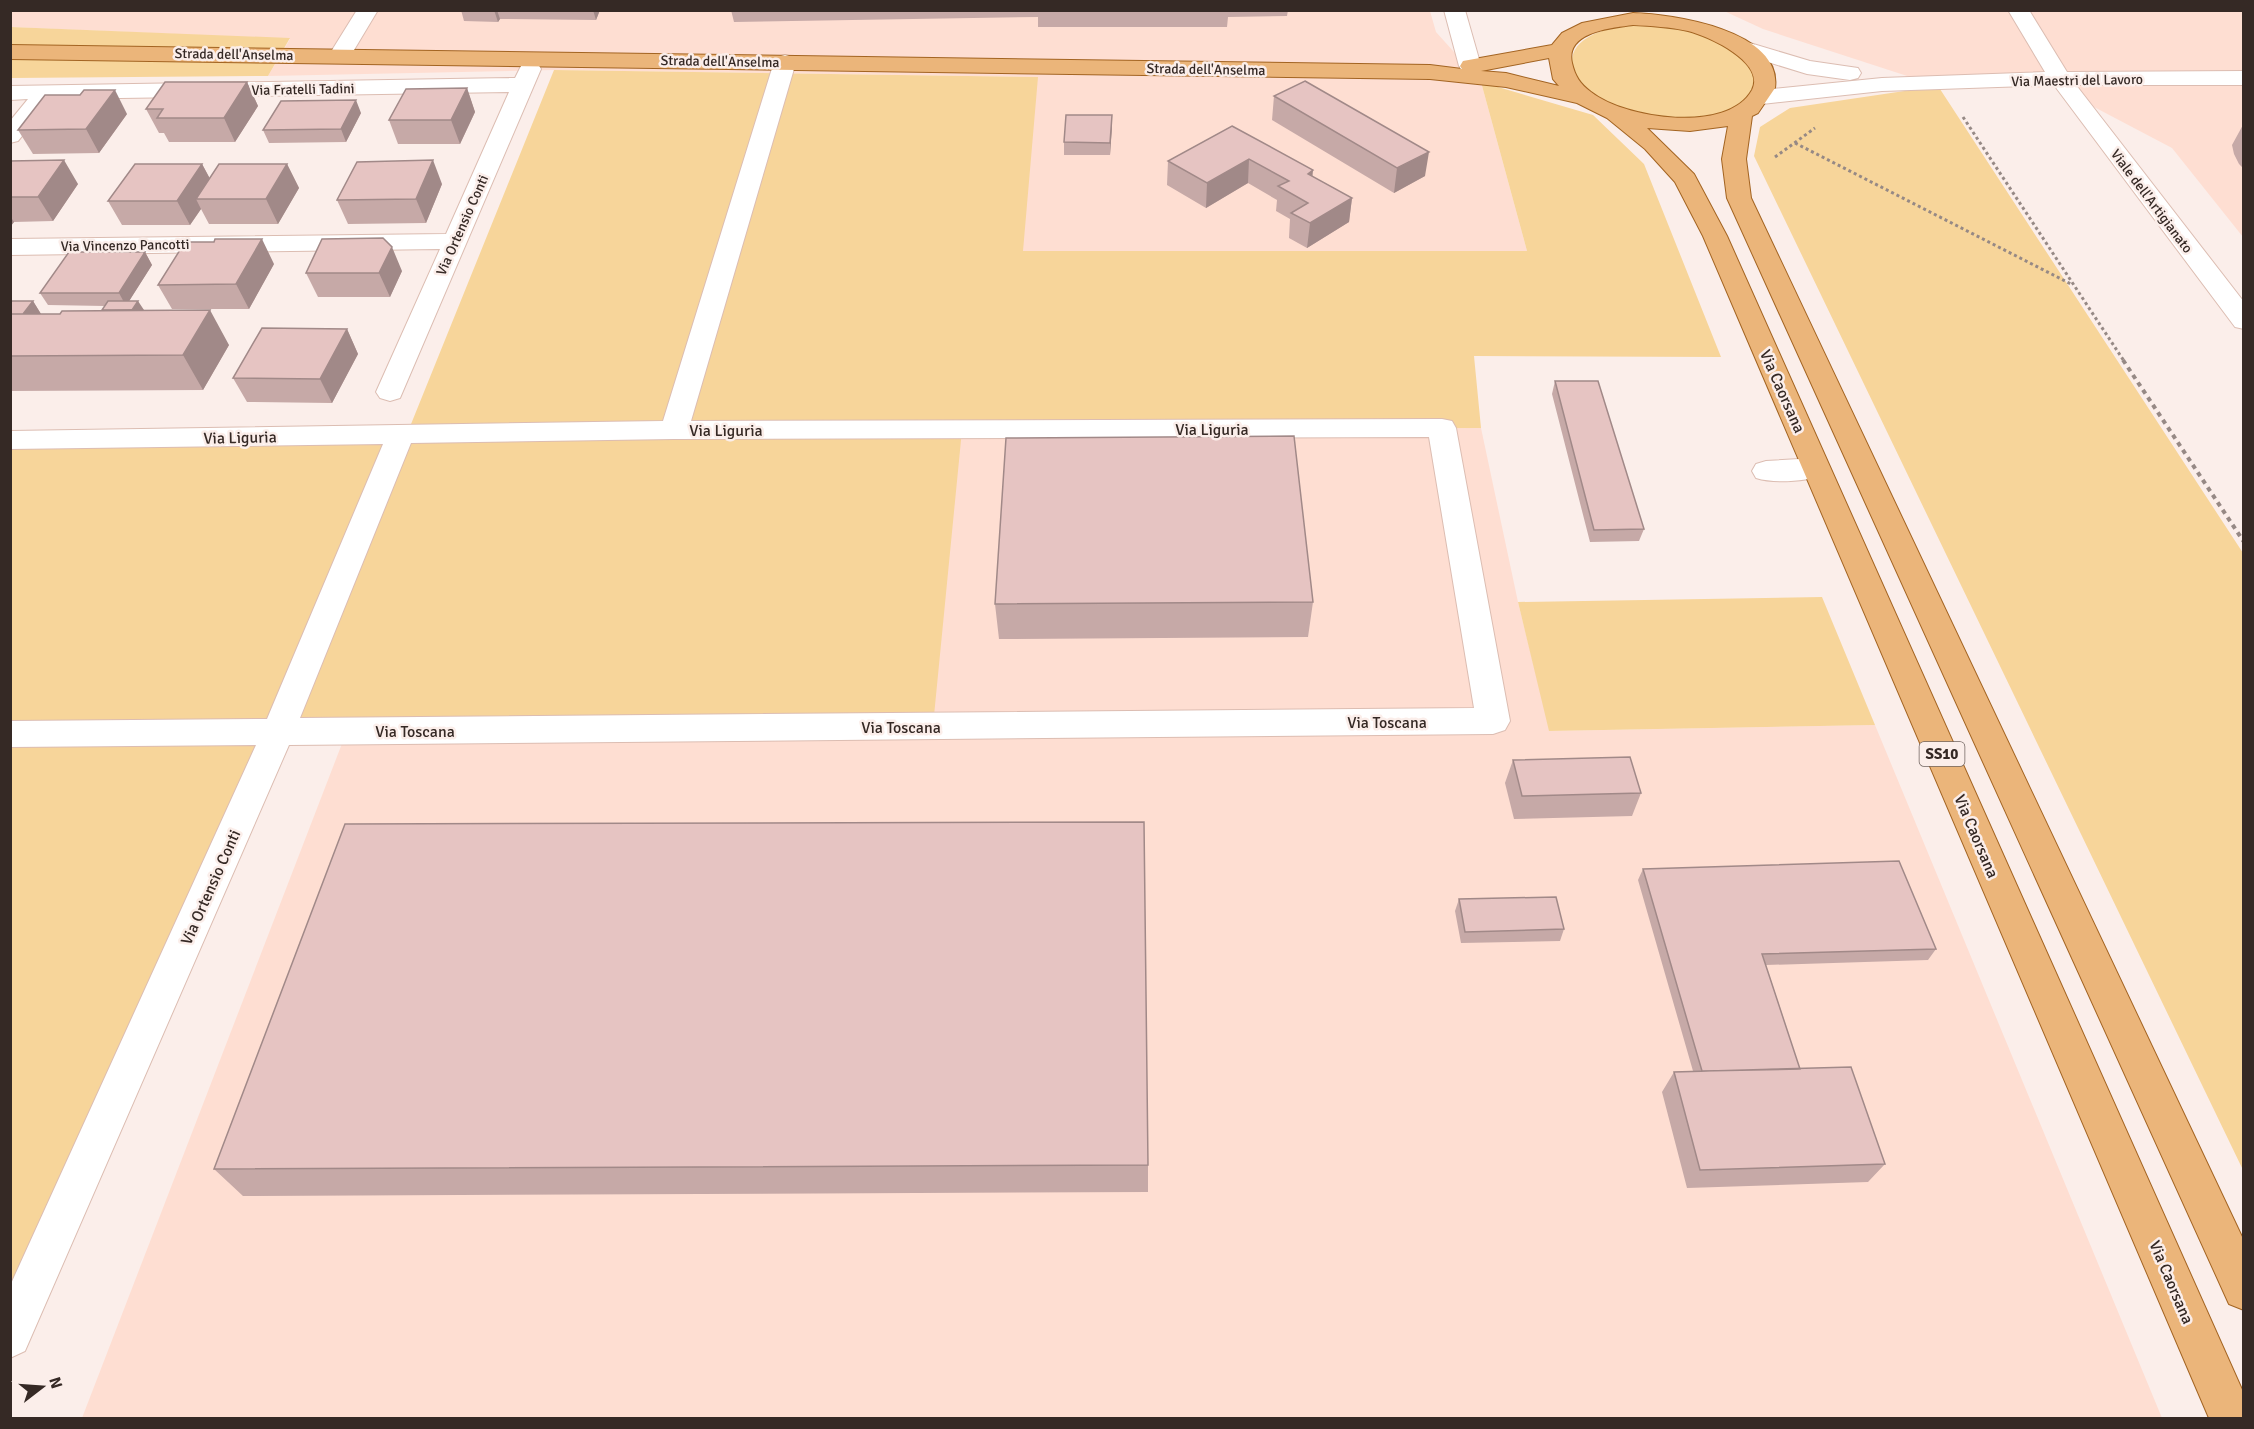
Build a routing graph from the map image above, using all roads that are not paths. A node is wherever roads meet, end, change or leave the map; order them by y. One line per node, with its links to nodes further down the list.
1 (368, 10): 11 (street)
2 (1454, 10): 14 (street)
3 (1603, 10): 7 (main road, SS10)
4 (1670, 10): 6 (main road, SS10)
5 (2018, 10): 17 (street, Viale dell'Artigianato)
6 (1689, 24): 7 (main road, SS10); 8 (main road, SS10)
7 (1585, 28): 9 (main road, SS10)
8 (1740, 46): 18 (street, Via Maestri del Lavoro); 23 (main road, SS10)
9 (1560, 50): 14 (main road, Strada dell'Anselma); 22 (main road, SS10)
10 (10, 52): 11 (main road, Strada dell'Anselma)
11 (339, 55): 12 (main road, Strada dell'Anselma)
12 (535, 58): 13 (main road, Strada dell'Anselma); 19 (street, Via Ortensio Conti)
13 (785, 62): 15 (main road, Strada dell'Anselma); 31 (street)
14 (1470, 66): 15 (main road, Strada dell'Anselma)
15 (1430, 72): 22 (main road, Strada dell'Anselma)
16 (2244, 78): 17 (street, Via Maestri del Lavoro)
17 (2061, 80): 18 (street, Via Maestri del Lavoro); 28 (street, Viale dell'Artigianato)
18 (1911, 81): 23 (street, Via Maestri del Lavoro)
19 (524, 86): 20 (street, Via Fratelli Tadini); 26 (street, Via Ortensio Conti)
20 (46, 92): 21 (street, Via Fratelli Tadini); 25 (street)
21 (10, 93)
22 (1583, 98): 24 (main road, SS10)
23 (1752, 105): 24 (main road, SS10); 38 (main road, SS10)
24 (1616, 114): 34 (main road, Via Caorsana / SS10)
25 (10, 136)
26 (455, 241): 27 (street, Via Vincenzo Pancotti); 29 (street, Via Ortensio Conti)
27 (10, 247)
28 (2244, 321)
29 (390, 392)
30 (1442, 428): 31 (street, Via Liguria); 36 (street, Via Toscana)
31 (674, 430): 32 (street, Via Liguria)
32 (401, 434): 33 (street, Via Liguria); 36 (street, Via Ortensio Conti)
33 (10, 440)
34 (1816, 468): 35 (street); 40 (main road, Via Caorsana / SS10)
35 (1766, 471)
36 (278, 732): 37 (street, Via Toscana); 39 (street, Via Ortensio Conti)
37 (10, 734)
38 (2244, 1289)
39 (10, 1336)
40 (2231, 1419)

